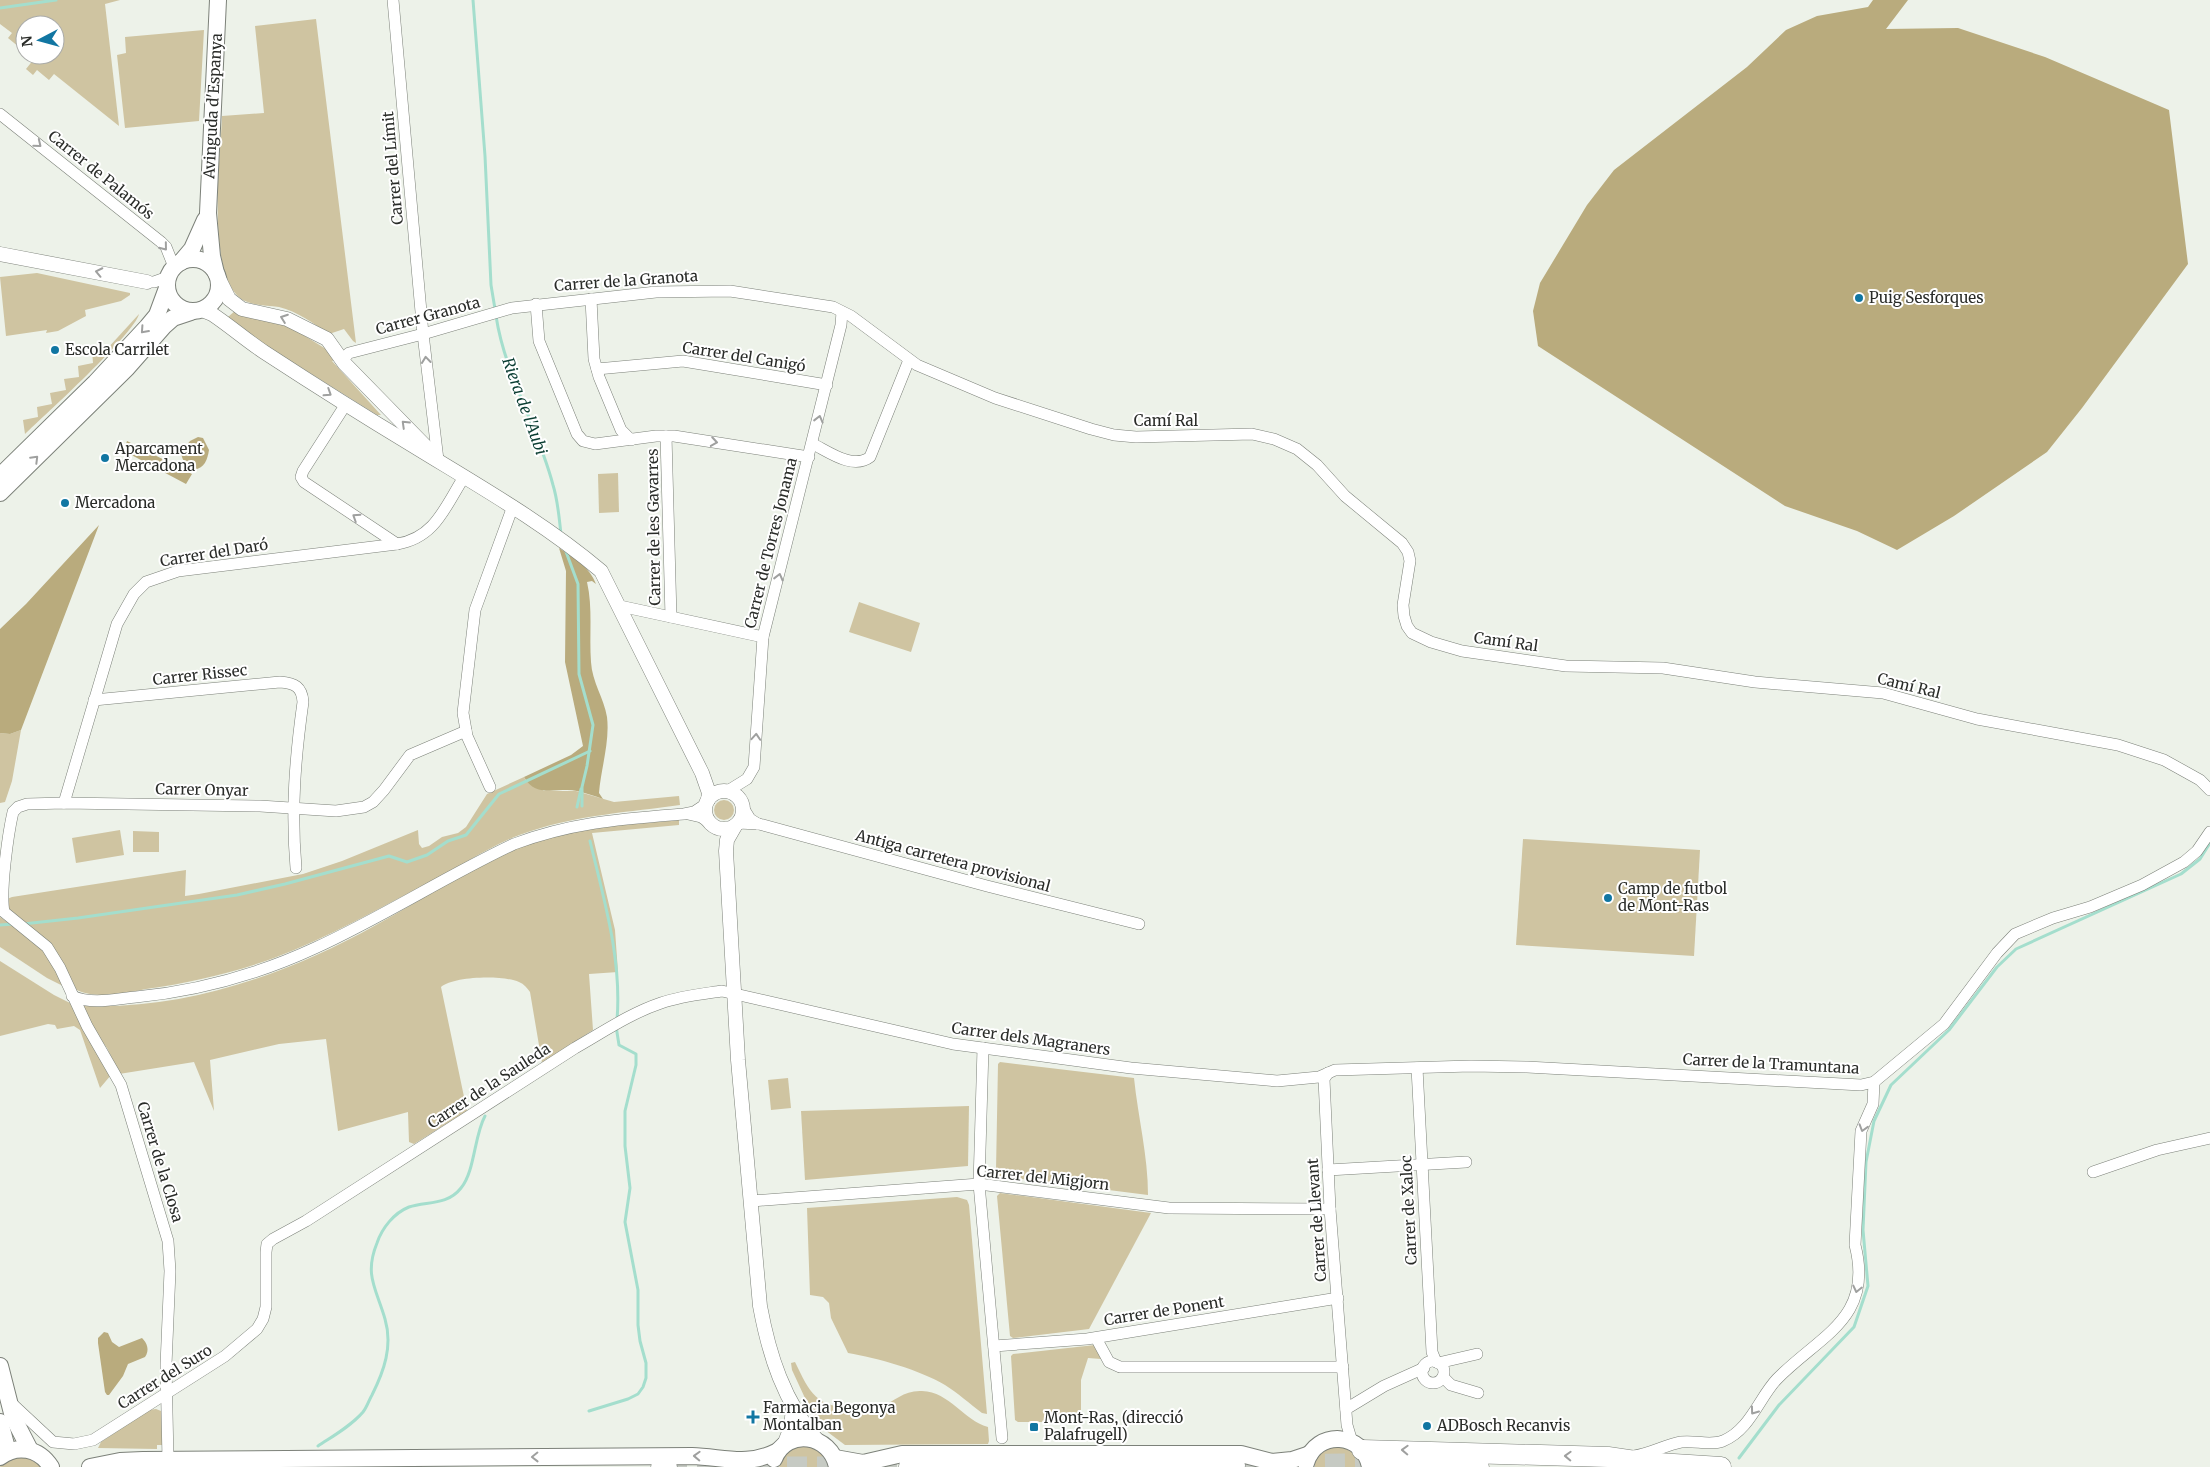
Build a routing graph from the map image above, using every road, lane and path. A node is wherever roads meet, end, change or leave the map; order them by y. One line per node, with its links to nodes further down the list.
1 (218, 0): 4 (main road, Avinguda d'Espanya)
2 (393, 0): 14 (street, Carrer del Límit)
3 (0, 114): 6 (street, Carrer de Palamós, one-way to 6)
4 (208, 213): 6 (main road, Avinguda d'Espanya); 7 (main road, Avinguda d'Espanya)
5 (0, 254): 8 (street, one-way to 5)
6 (172, 273): 7 (main road); 8 (street); 11 (main road); 27 (main road, Avinguda d'Espanya, one-way to 27)
7 (217, 276): 11 (main road); 15 (street, one-way to 7)
8 (147, 282)
9 (591, 299): 10 (street, Carrer de la Granota); 12 (street, Carrer de la Granota); 19 (street)
10 (536, 304): 13 (street, Carrer de la Granota); 23 (street)
11 (202, 312): 21 (street, one-way to 21); 29 (main road, one-way to 11)
12 (842, 312): 17 (street); 20 (street, Carrer de Torres Jonama)
13 (495, 313): 14 (street, Carrer Granota)
14 (423, 334): 16 (street, Carrer Granota); 26 (street, Carrer del Límit, one-way to 14)
15 (327, 339): 16 (street); 18 (street)
16 (363, 348): 18 (street)
17 (913, 363): 24 (street); 40 (street, Camí Ral)
18 (344, 364): 26 (street, one-way to 18)
19 (597, 369): 20 (street, Carrer del Canigó); 23 (street)
20 (827, 385): 24 (street, Carrer de Torres Jonama, one-way to 20)
21 (346, 404): 26 (street); 31 (street, one-way to 21)
22 (666, 436): 23 (street); 25 (street, one-way to 25); 33 (street, Carrer de les Gavarres)
23 (631, 440)
24 (812, 444): 25 (street, Carrer de Torres Jonama)
25 (810, 456): 34 (street, Carrer de Torres Jonama, one-way to 25)
26 (438, 460): 28 (street)
27 (0, 476)
28 (464, 477): 30 (street); 31 (street, Carrer del Daró)
29 (0, 493)
30 (513, 506): 32 (street); 36 (street)
31 (397, 544): 35 (street, Carrer del Daró)
32 (620, 606): 33 (street); 37 (street)
33 (671, 617): 34 (street)
34 (763, 637): 38 (street, Carrer de Torres Jonama, one-way to 34)
35 (94, 700): 43 (street, Carrer del Daró); 45 (street, Carrer Rissec)
36 (466, 731): 39 (street); 45 (street, Carrer Onyar)
37 (702, 773): 41 (street); 42 (street)
38 (743, 781): 41 (street, Carrer de Torres Jonama); 44 (street, Carrer de Torres Jonama)
39 (490, 787)
40 (2210, 790)
41 (723, 792): 42 (street); 44 (street)
42 (707, 802): 46 (street); 49 (street)
43 (64, 803): 45 (street, Carrer Onyar); 53 (street, Carrer Onyar)
44 (741, 804): 47 (street); 48 (street)
45 (293, 808): 52 (street)
46 (684, 814): 49 (street); 56 (street)
47 (736, 824): 48 (street, Antiga carretera provisional); 49 (street); 51 (street)
48 (759, 824): 54 (street, Antiga carretera provisional)
49 (713, 825): 51 (street)
50 (2210, 832): 60 (street, Carrer de la Tramuntana)
51 (726, 851): 55 (street)
52 (296, 868)
53 (4, 912): 56 (street, Carrer de la Closa)
54 (1139, 924)
55 (734, 995): 57 (street, Carrer dels Magraners); 67 (street); 69 (street, Carrer de la Sauleda)
56 (72, 996): 79 (street, Carrer de la Closa)
57 (983, 1048): 59 (street, Carrer dels Magraners); 66 (street)
58 (1417, 1068): 59 (street, Carrer de la Tramuntana); 60 (street, Carrer de la Tramuntana); 63 (street, Carrer de Xaloc)
59 (1328, 1073): 64 (street, Carrer de Llevant)
60 (1874, 1082): 90 (street, one-way to 90)
61 (2210, 1138): 65 (street)
62 (1466, 1162): 63 (street)
63 (1422, 1163): 64 (street); 74 (street, Carrer de Xaloc)
64 (1328, 1170): 68 (street, Carrer de Llevant)
65 (2093, 1172)
66 (979, 1184): 67 (street, Carrer del Migjorn); 68 (street, Carrer del Migjorn); 72 (street)
67 (752, 1201): 81 (street)
68 (1330, 1209): 70 (street, Carrer de Llevant)
69 (273, 1239): 79 (street, Carrer del Suro)
70 (1338, 1298): 71 (street, Carrer de Ponent); 76 (street, Carrer de Llevant)
71 (1096, 1338): 72 (street, Carrer de Ponent); 76 (street)
72 (994, 1346): 84 (street)
73 (1477, 1354): 74 (street)
74 (1437, 1364): 77 (street); 77 (street); 78 (street)
75 (0, 1366): 80 (main road)
76 (1344, 1367): 82 (street, Carrer de Llevant)
77 (1405, 1376): 82 (street)
78 (1478, 1393)
79 (166, 1395): 80 (street, Carrer del Suro); 91 (street, Carrer de la Closa)
80 (8, 1399): 88 (main road)
81 (793, 1408): 85 (street); 87 (street)
82 (1346, 1409): 86 (street, Carrer de Llevant)
83 (0, 1422): 89 (main road)
84 (1002, 1438)
85 (817, 1440): 87 (main road); 93 (main road)
86 (1358, 1447): 90 (highway, one-way to 86); 92 (main road); 101 (highway)
87 (781, 1448): 91 (main road, one-way to 91); 100 (main road)
88 (30, 1450): 89 (main road); 96 (main road)
89 (4, 1455)
90 (1608, 1457): 102 (highway)
91 (168, 1460): 97 (main road)
92 (1307, 1460): 93 (main road)
93 (836, 1463)
94 (1235, 1465): 95 (highway)
95 (910, 1466)
96 (53, 1467)
97 (90, 1467)
98 (661, 1467): 99 (highway)
99 (667, 1467)
100 (772, 1467)
101 (1478, 1467)
102 (1721, 1467)

